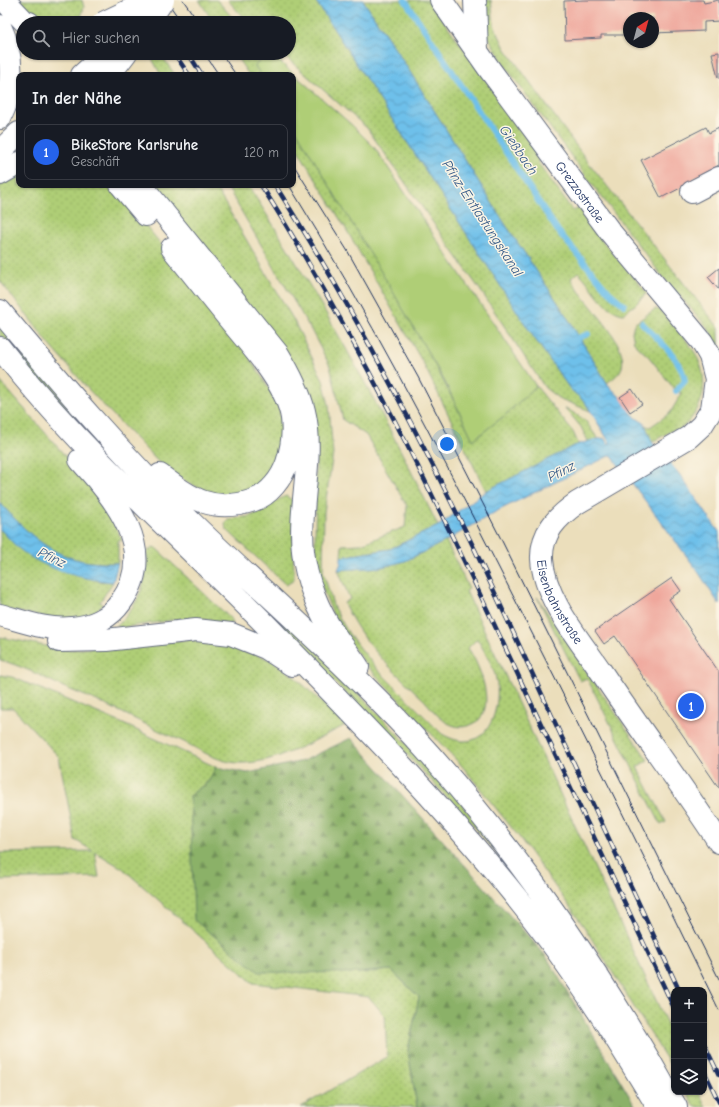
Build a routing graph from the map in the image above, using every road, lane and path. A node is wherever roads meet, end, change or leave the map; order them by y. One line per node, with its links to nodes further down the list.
1 (4, 0): 6 (main road)
2 (151, 0): 7 (main road, bridge)
3 (163, 0): 8 (main road, bridge)
4 (441, 0): 10 (main road, Grezzostraße)
5 (475, 0): 10 (main road)
6 (21, 16)
7 (118, 16)
8 (153, 16)
9 (0, 26): 13 (main road)
10 (477, 51): 24 (main road, Grezzostraße)
11 (106, 65): 12 (main road)
12 (89, 72)
13 (0, 118)
14 (16, 136): 15 (main road)
15 (0, 151)
16 (16, 165): 17 (main road)
17 (0, 174)
18 (719, 178): 21 (main road)
19 (123, 188): 25 (main road)
20 (142, 188): 28 (main road)
21 (692, 192)
22 (0, 311): 25 (main road)
23 (5, 355): 26 (main road); 29 (main road)
24 (718, 379): 30 (main road, Eisenbahnstraße)
25 (104, 432): 28 (main road)
26 (0, 615)
27 (0, 627): 29 (main road)
28 (381, 704): 32 (main road)
29 (343, 705): 31 (main road)
30 (719, 842)
31 (658, 1107)
32 (676, 1107)

